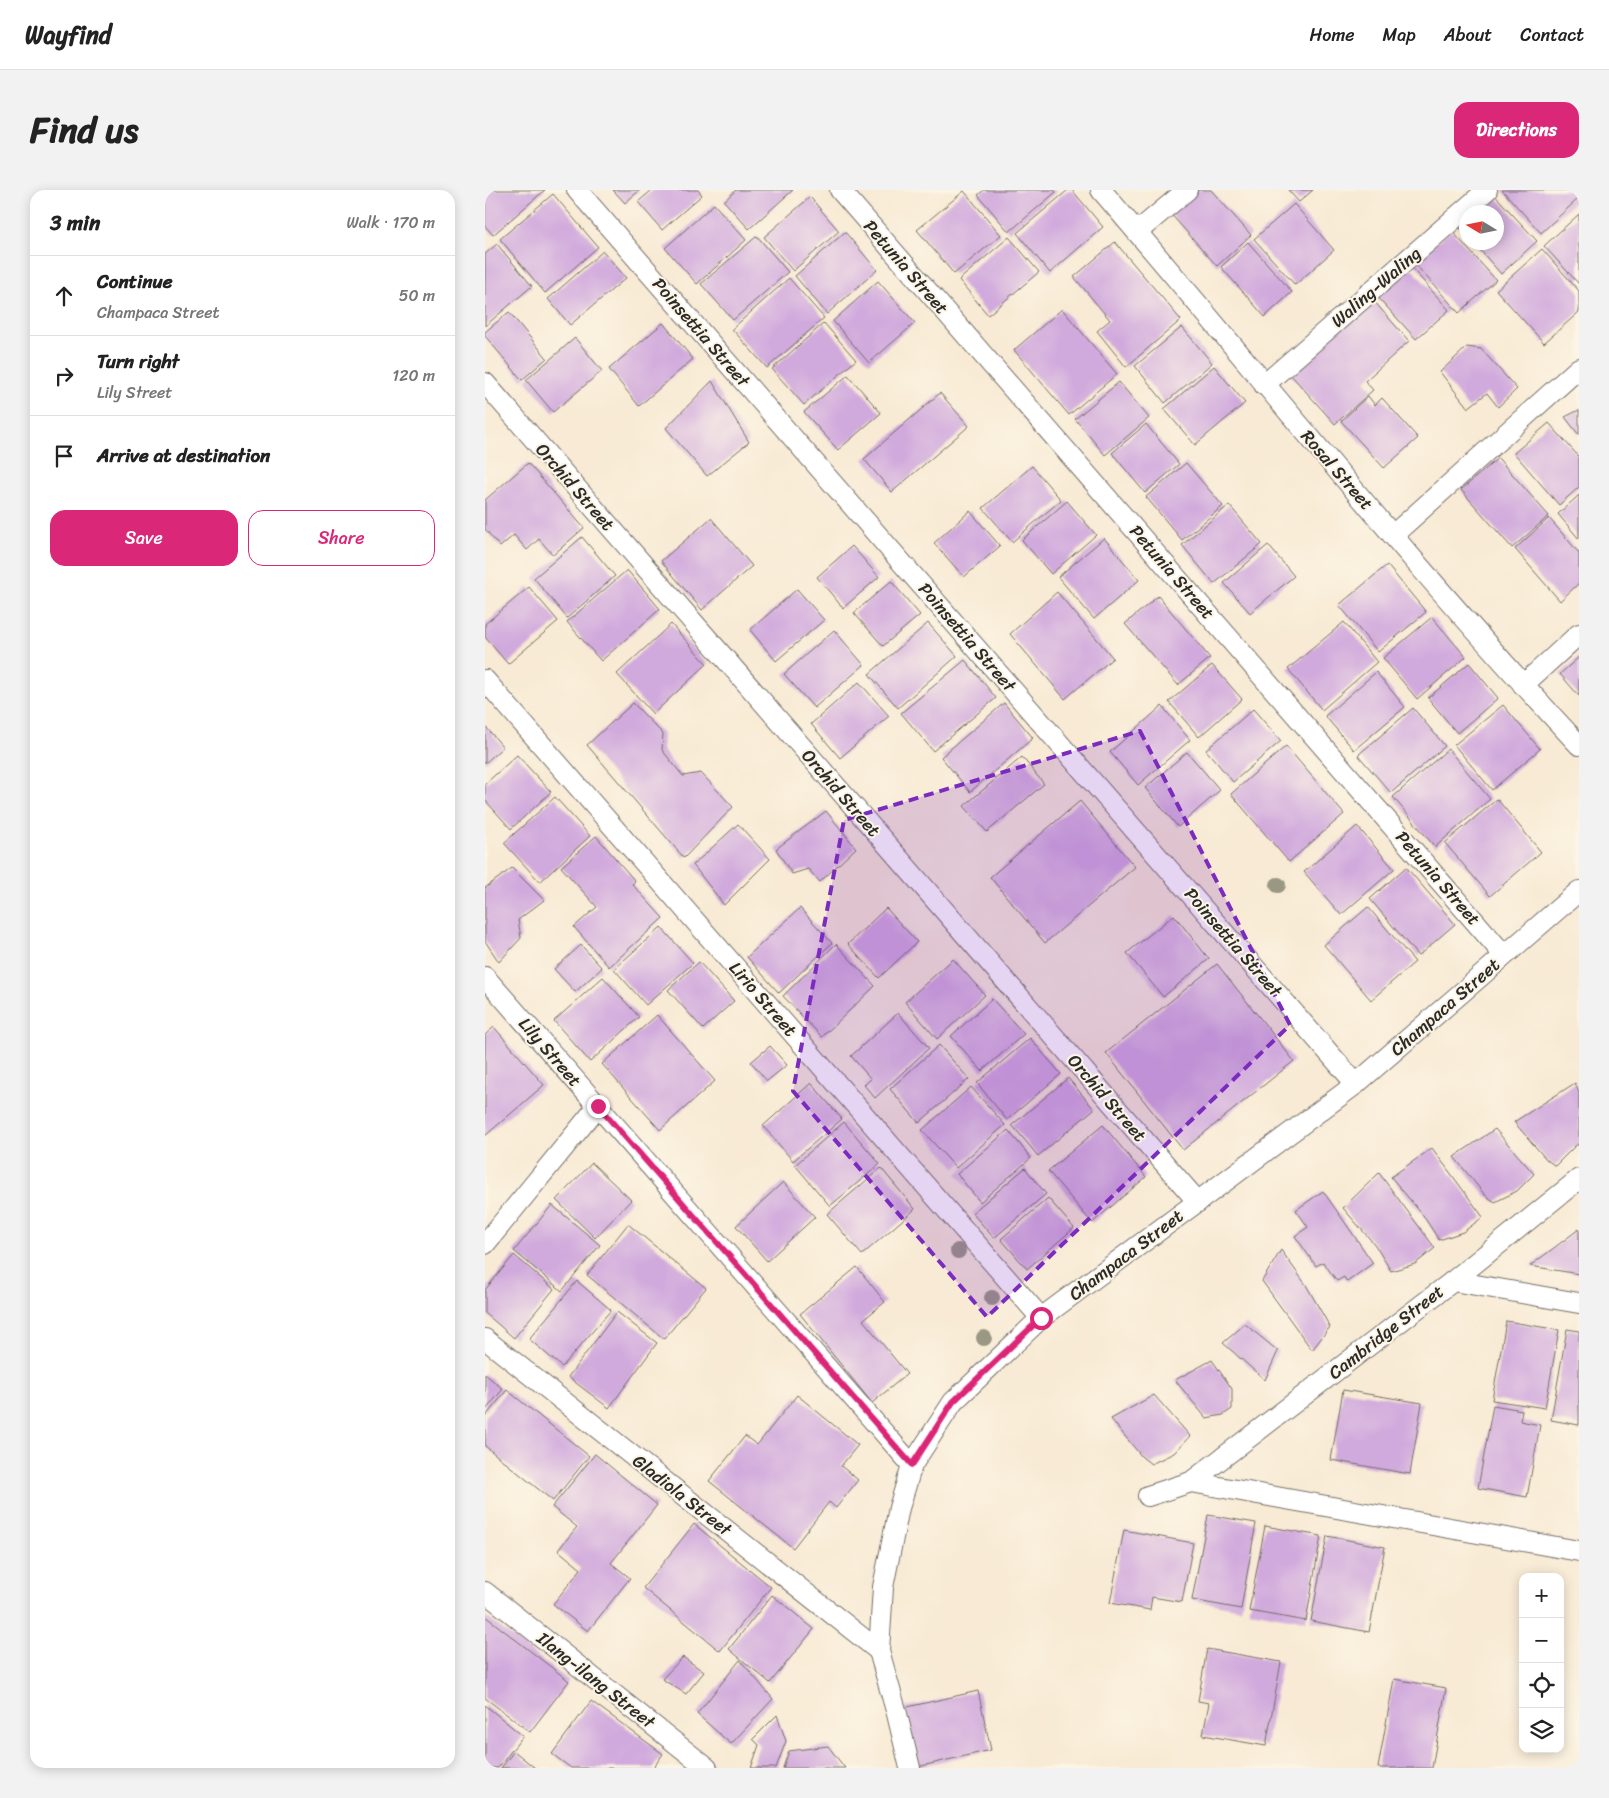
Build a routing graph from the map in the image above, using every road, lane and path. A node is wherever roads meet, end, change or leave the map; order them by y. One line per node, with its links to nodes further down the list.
1 (577, 190): 18 (street, Poinsettia Street)
2 (840, 190): 16 (street, Petunia Street)
3 (1101, 190): 6 (street, Rosal Street)
4 (1187, 190): 6 (street)
5 (1487, 190): 9 (street, Waling-Waling)
6 (1137, 232): 9 (street, Rosal Street)
7 (1579, 368): 10 (street)
8 (485, 383): 21 (street, Orchid Street)
9 (1265, 385): 10 (street, Rosal Street)
10 (1393, 535): 13 (street, Rosal Street)
11 (1579, 634): 13 (street)
12 (485, 680): 25 (street, Lirio Street)
13 (1523, 684): 14 (street, Rosal Street)
14 (1579, 745)
15 (1579, 891): 16 (street, Champaca Street)
16 (1504, 955): 18 (street, Champaca Street)
17 (485, 977): 19 (street, Lily Street)
18 (1356, 1084): 21 (street, Champaca Street)
19 (598, 1106): 22 (street); 27 (street, Lily Street)
20 (1579, 1179): 23 (street, Cambridge Street)
21 (1198, 1202): 25 (street, Champaca Street)
22 (485, 1244)
23 (1453, 1280): 24 (street); 28 (street, Cambridge Street)
24 (1579, 1303)
25 (1041, 1318): 27 (street, Champaca Street)
26 (485, 1339): 32 (street, Gladiola Street)
27 (912, 1465): 32 (street, Champaca Street)
28 (1191, 1482): 29 (street, Cambridge Street); 30 (street, Cambridge Street)
29 (1148, 1496)
30 (1579, 1551)
31 (485, 1592): 33 (street, Ilang-ilang Street)
32 (879, 1650): 34 (street, Champaca Street)
33 (707, 1768)
34 (910, 1768)

